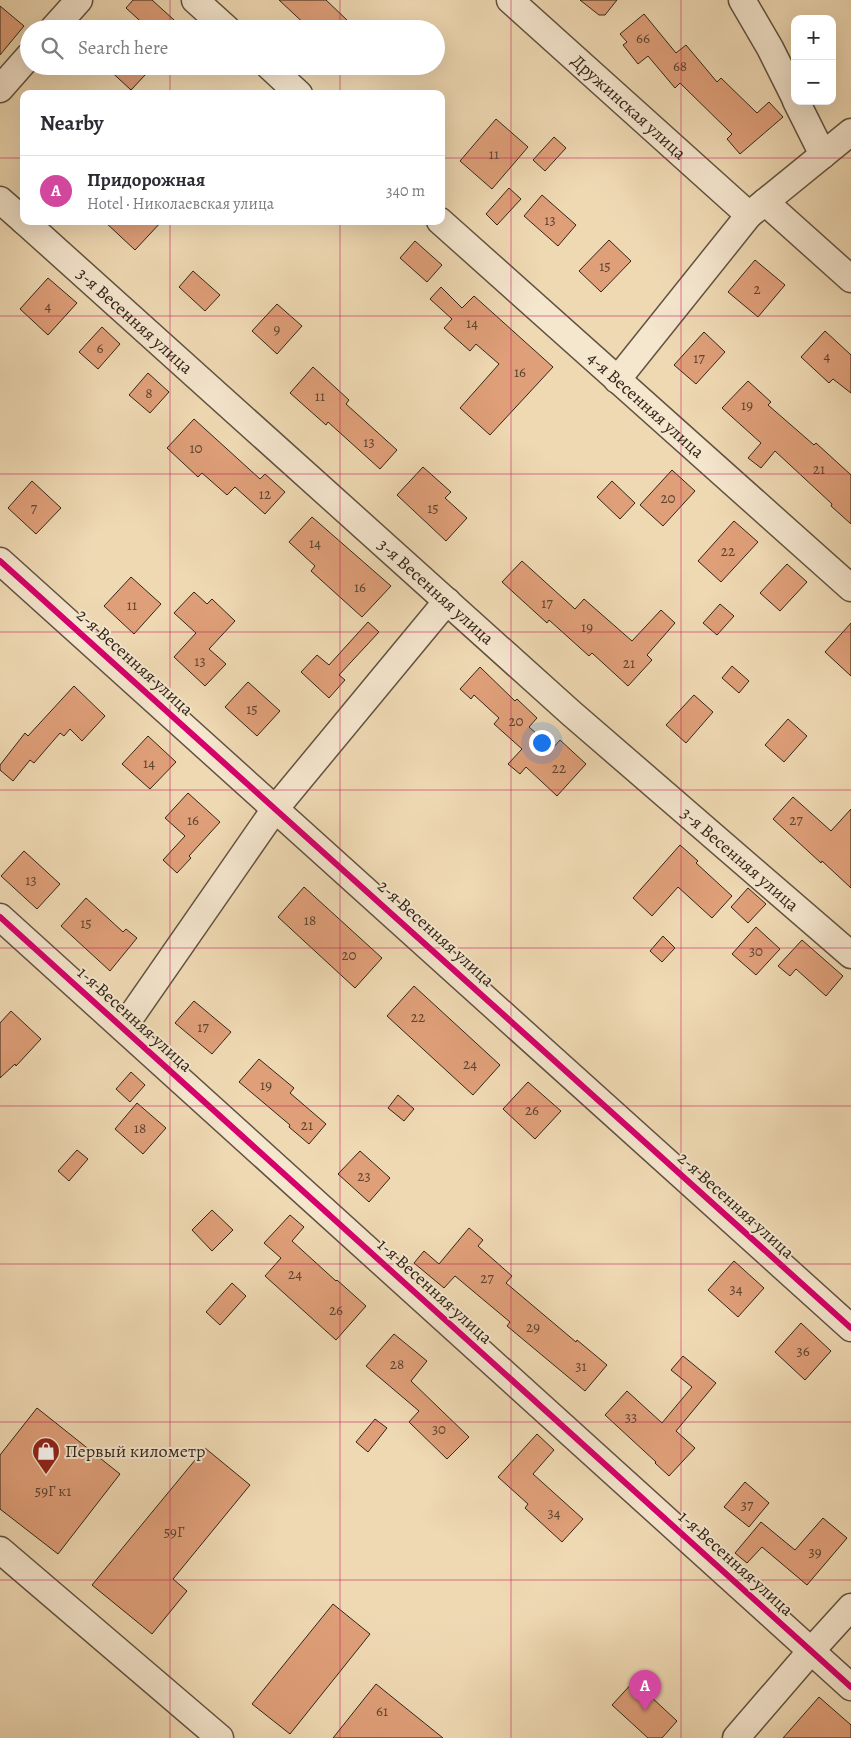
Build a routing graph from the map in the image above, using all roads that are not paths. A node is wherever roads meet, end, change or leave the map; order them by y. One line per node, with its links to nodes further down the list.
1 (79, 0): 5 (street)
2 (195, 0): 6 (street)
3 (510, 0): 16 (street, Дружинская улица)
4 (742, 0): 11 (street)
5 (61, 20)
6 (217, 20)
7 (20, 65): 9 (street)
8 (279, 75): 10 (street)
9 (2, 82)
10 (295, 90)
11 (791, 90)
12 (798, 105): 14 (street)
13 (851, 132): 14 (street)
14 (823, 155): 16 (street)
15 (0, 200): 17 (street, 3-я Весенняя улица)
16 (757, 208): 20 (street, Дружинская улица); 21 (street)
17 (20, 218)
18 (28, 225): 24 (street, 3-я Весенняя улица)
19 (444, 225): 21 (street, 4-я Весенняя улица)
20 (851, 279)
21 (617, 380): 23 (street, 4-я Весенняя улица)
22 (0, 561): 25 (street, 2-я Весенняя улица)
23 (851, 588)
24 (447, 601): 25 (street); 27 (street, 3-я Весенняя улица)
25 (274, 808): 28 (street); 29 (street, 2-я Весенняя улица)
26 (0, 917): 28 (street, 1-я Весенняя улица)
27 (851, 955)
28 (123, 1028): 32 (street, 1-я Весенняя улица)
29 (851, 1328)
30 (0, 1550): 34 (street)
31 (851, 1607): 32 (street)
32 (811, 1651): 33 (street, 1-я Весенняя улица); 35 (street)
33 (851, 1686)
34 (220, 1738)
35 (736, 1738)

